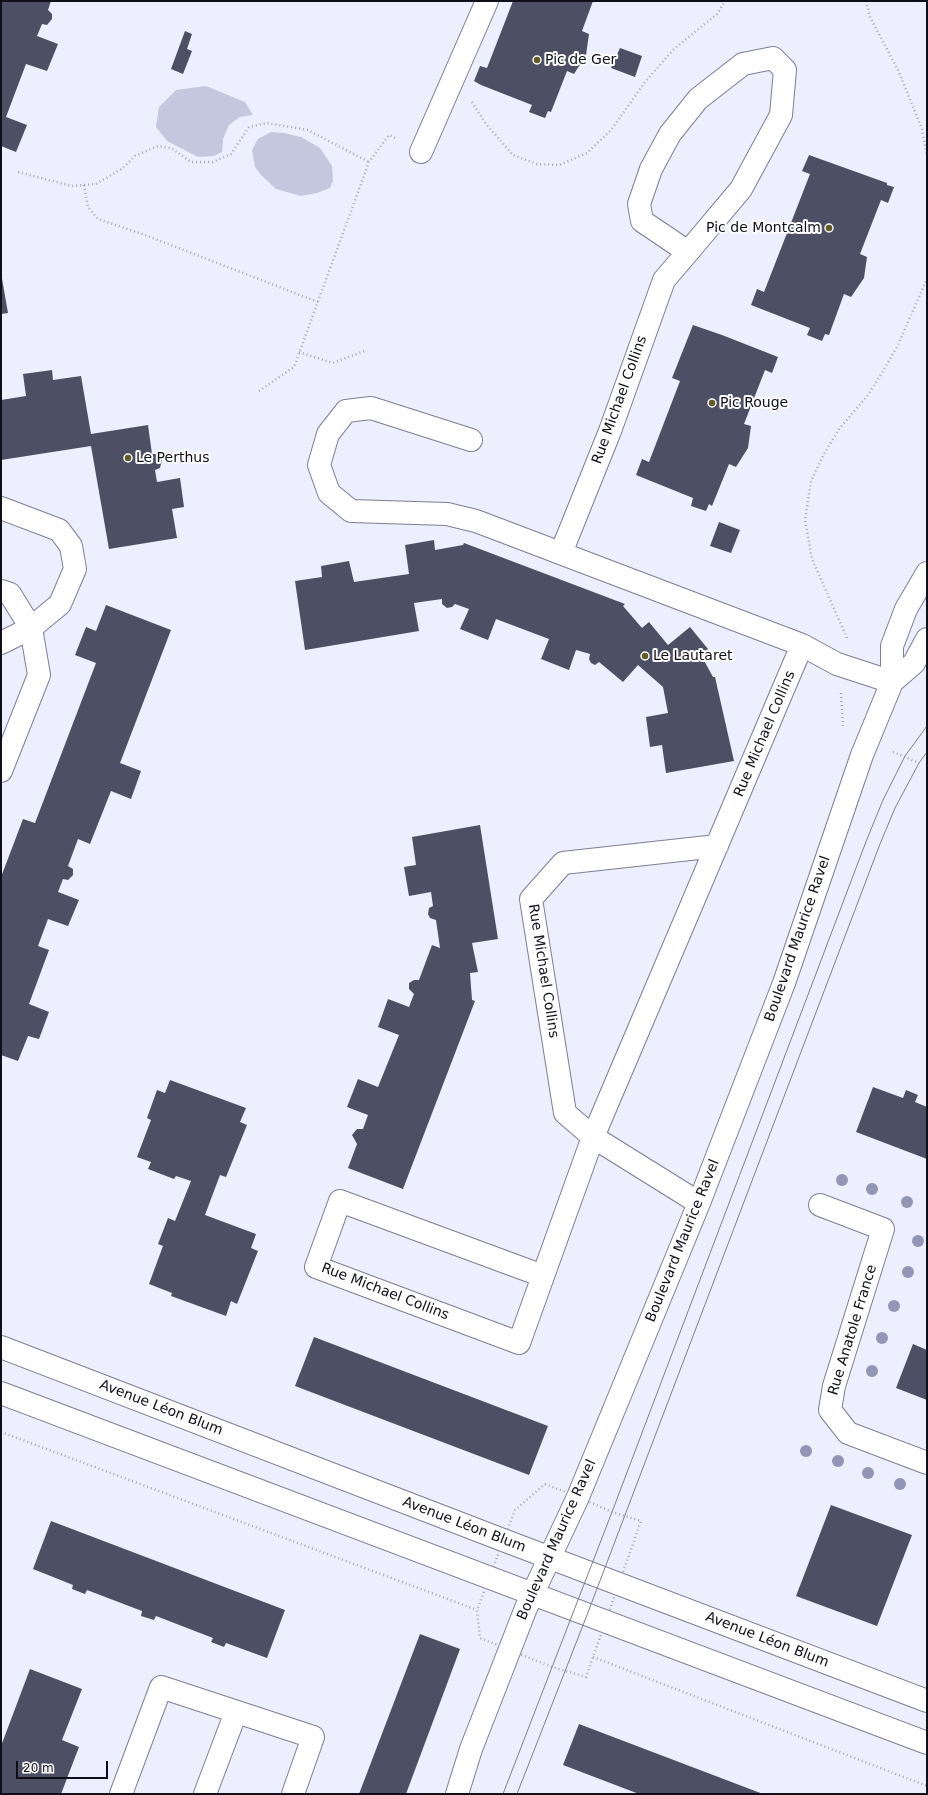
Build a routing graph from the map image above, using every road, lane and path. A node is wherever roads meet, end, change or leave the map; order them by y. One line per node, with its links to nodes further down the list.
1 (487, 1): 4 (street)
2 (725, 1): 4 (path)
3 (866, 1): 6 (path)
4 (454, 75): 5 (street)
5 (421, 152): 7 (path)
6 (927, 156)
7 (369, 162): 9 (path); 12 (path)
8 (18, 172): 9 (path)
9 (84, 185): 12 (path)
10 (688, 252): 10 (street, Rue Michael Collins); 18 (street, Rue Michael Collins)
11 (927, 279): 25 (path)
12 (318, 302): 14 (path)
13 (367, 350): 14 (path)
14 (299, 352): 15 (path)
15 (259, 391)
16 (471, 440): 18 (street)
17 (1, 508): 21 (street)
18 (560, 553): 24 (street)
19 (927, 573): 26 (street, Boulevard Maurice Ravel)
20 (1, 591): 21 (street)
21 (31, 628): 23 (street); 28 (street)
22 (927, 639): 26 (street, Boulevard Maurice Ravel)
23 (1, 643)
24 (802, 645): 25 (street); 29 (street, Rue Michael Collins)
25 (848, 667): 26 (street); 27 (path)
26 (892, 682): 27 (street, Boulevard Maurice Ravel)
27 (867, 742): 31 (street, Boulevard Maurice Ravel)
28 (1, 771)
29 (717, 846): 30 (street, Rue Michael Collins); 30 (street, Rue Michael Collins)
30 (593, 1137): 31 (street, Rue Michael Collins); 33 (street, Rue Michael Collins)
31 (699, 1203): 38 (street, Boulevard Maurice Ravel)
32 (820, 1205): 37 (street, Rue Anatole France)
33 (543, 1276): 33 (street, Rue Michael Collins)
34 (1, 1347): 38 (street, Avenue Léon Blum)
35 (1, 1393): 39 (street)
36 (1, 1432): 40 (path)
37 (927, 1463)
38 (550, 1558): 39 (street, Boulevard Maurice Ravel); 42 (street, Avenue Léon Blum)
39 (532, 1595): 44 (street); 49 (street, Boulevard Maurice Ravel)
40 (477, 1610)
41 (593, 1657): 45 (path)
42 (927, 1701)
43 (236, 1712): 46 (street); 47 (street); 48 (street)
44 (927, 1743)
45 (927, 1786)
46 (121, 1794)
47 (206, 1794)
48 (293, 1794)
49 (457, 1794)

